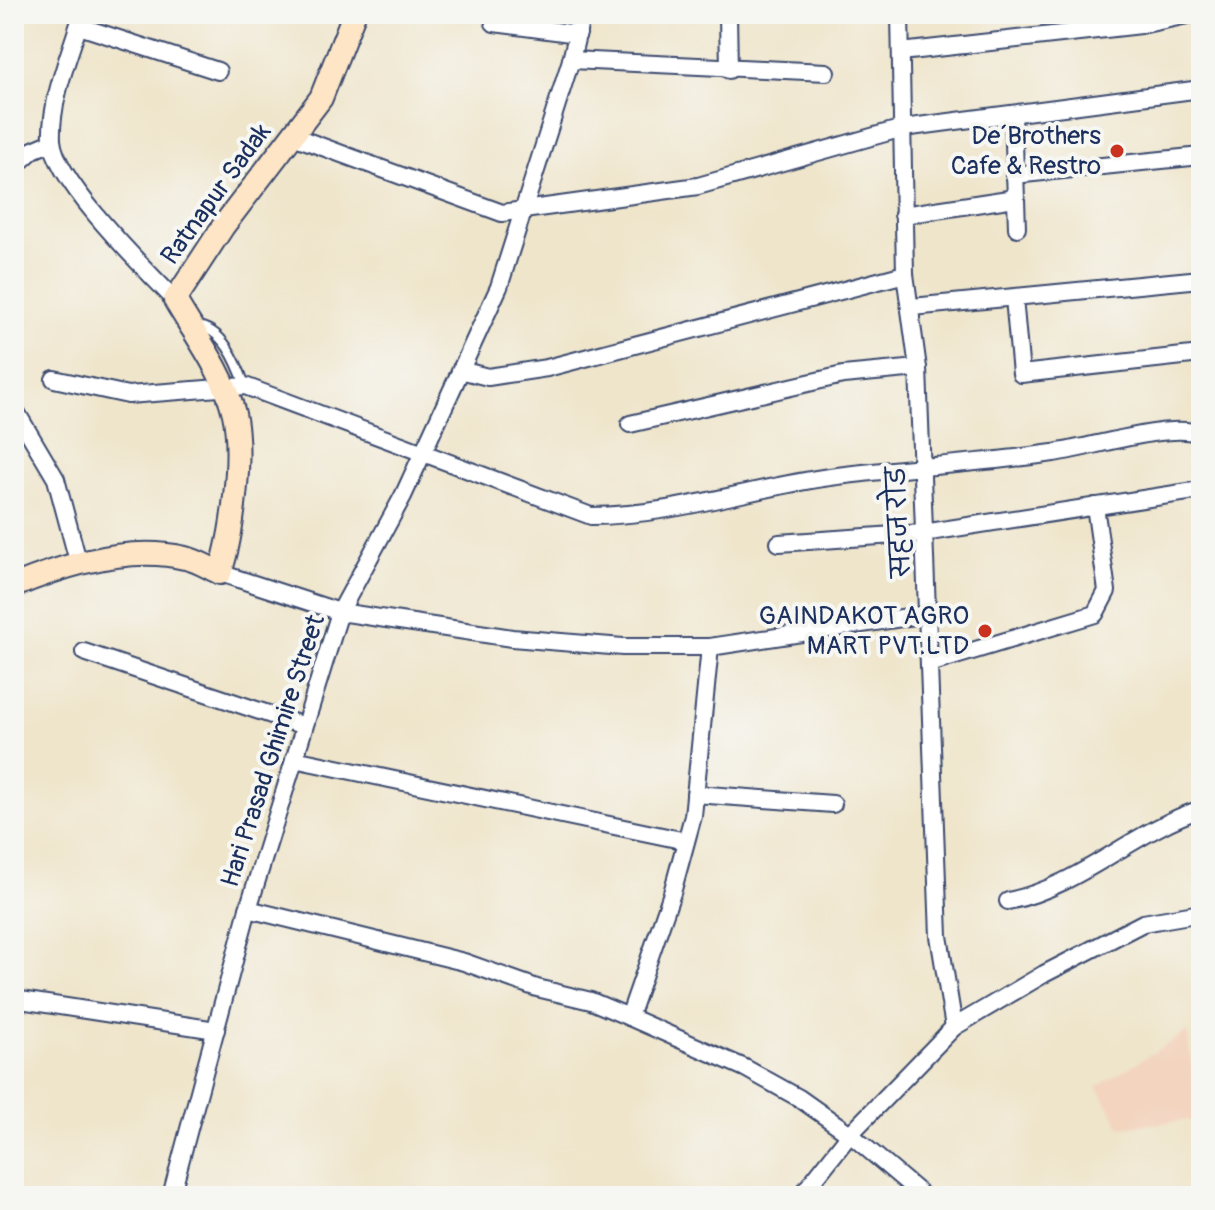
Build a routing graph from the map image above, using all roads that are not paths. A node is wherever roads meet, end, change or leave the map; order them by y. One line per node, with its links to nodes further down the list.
1 (354, 14): 17 (main road, Ratnapur Sadak)
2 (582, 14): 8 (street)
3 (728, 14): 11 (street)
4 (900, 14): 9 (street, सहज रोड)
5 (1192, 14): 9 (street)
6 (81, 20): 12 (street); 18 (street)
7 (494, 23): 8 (street)
8 (578, 34): 10 (street)
9 (901, 52): 16 (street, सहज रोड)
10 (571, 60): 11 (street); 23 (street)
11 (729, 70): 13 (street)
12 (218, 71)
13 (826, 72)
14 (1201, 89): 15 (street)
15 (1013, 115): 16 (street); 21 (street)
16 (903, 128): 23 (street); 24 (street, सहज रोड)
17 (293, 136): 23 (street); 29 (main road, Ratnapur Sadak)
18 (52, 142): 20 (street); 29 (street)
19 (1201, 156): 21 (street)
20 (14, 167)
21 (1014, 175): 22 (street)
22 (1015, 198): 24 (street); 25 (street)
23 (524, 211): 33 (street)
24 (903, 215): 26 (street, सहज रोड)
25 (1017, 228)
26 (905, 274): 30 (street, सहज रोड); 33 (street)
27 (1201, 279): 28 (street)
28 (1014, 298): 30 (street); 31 (street)
29 (175, 300): 35 (main road, Ratnapur Sadak)
30 (912, 307): 32 (street, सहज रोड)
31 (1201, 354)
32 (918, 368): 37 (street); 40 (street, सहज रोड)
33 (460, 370): 39 (street)
34 (54, 379): 35 (street)
35 (234, 386): 39 (street); 46 (main road, Ratnapur Sadak)
36 (14, 408): 45 (street)
37 (630, 424)
38 (1201, 435): 40 (street)
39 (422, 451): 40 (street); 48 (street)
40 (919, 469): 43 (street, सहज रोड)
41 (1201, 490): 42 (street)
42 (1095, 506): 43 (street); 52 (street)
43 (923, 533): 44 (street); 49 (street, सहज रोड)
44 (779, 543)
45 (78, 561): 46 (main road); 47 (main road)
46 (220, 573): 48 (street)
47 (17, 579)
48 (340, 612): 50 (street, Hari Prasad Ghimire Street); 53 (street, Hari Prasad Ghimire Street)
49 (928, 614): 50 (street, Hari Prasad Ghimire Street); 52 (street, सहज रोड)
50 (710, 647): 55 (street)
51 (84, 652): 53 (street)
52 (929, 664): 64 (street, सहज रोड)
53 (304, 726): 54 (street, Hari Prasad Ghimire Street)
54 (294, 759): 58 (street); 60 (street, Hari Prasad Ghimire Street)
55 (695, 794): 56 (street); 58 (street)
56 (833, 804)
57 (1201, 809): 59 (street)
58 (686, 841): 63 (street)
59 (1008, 901)
60 (248, 909): 63 (street); 65 (street, Hari Prasad Ghimire Street)
61 (1201, 913): 64 (street)
62 (14, 999): 65 (street)
63 (629, 1017): 66 (street)
64 (954, 1027): 66 (street)
65 (216, 1030): 67 (street, Hari Prasad Ghimire Street)
66 (850, 1134): 68 (street); 69 (street)
67 (171, 1196)
68 (801, 1196)
69 (923, 1196)

